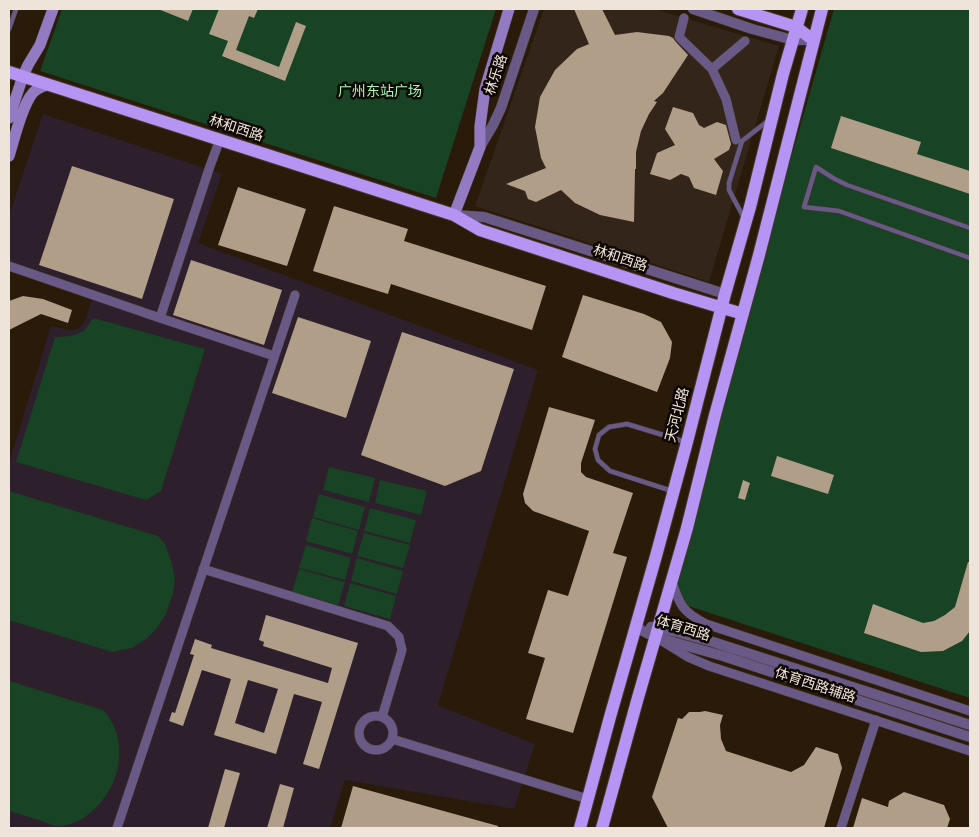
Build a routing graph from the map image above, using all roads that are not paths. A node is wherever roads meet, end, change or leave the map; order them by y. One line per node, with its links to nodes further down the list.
1 (16, 9): 11 (lane)
2 (53, 9): 17 (main road)
3 (509, 9): 23 (main road, 林乐路)
4 (534, 9): 23 (street, 林乐路)
5 (693, 9): 12 (street)
6 (738, 9): 10 (main road)
7 (802, 9): 10 (main road, 天河北路)
8 (822, 9): 13 (main road)
9 (684, 18): 15 (street)
10 (796, 27): 12 (main road, 天河北路); 13 (main road)
11 (9, 29)
12 (793, 40): 13 (street); 20 (main road, 天河北路)
13 (813, 40): 33 (main road)
14 (745, 41): 15 (street)
15 (712, 69): 22 (street)
16 (9, 72): 17 (main road, 林和西路)
17 (22, 76): 18 (main road, 林和西路); 19 (main road)
18 (47, 85): 21 (main road, 林和西路); 24 (main road)
19 (9, 118)
20 (772, 118): 26 (main road, 天河北路); 26 (lane)
21 (220, 139): 25 (main road, 林和西路); 34 (street)
22 (736, 140)
23 (480, 147): 25 (main road, 林乐路)
24 (9, 156)
25 (454, 215): 30 (street, 林和西路); 32 (main road, 林和西路)
26 (746, 222): 30 (main road, 天河北路)
27 (970, 228): 28 (lane)
28 (970, 258)
29 (9, 266): 34 (street)
30 (725, 294): 32 (main road, 天河北路)
31 (294, 295): 35 (street)
32 (722, 308): 33 (main road, 林和西路); 36 (main road, 天河北路)
33 (743, 314): 39 (main road)
34 (160, 318): 35 (street)
35 (274, 356): 38 (street)
36 (687, 442): 37 (main road, 天河北路); 37 (lane)
37 (674, 492): 40 (main road, 天河北路)
38 (203, 569): 45 (street); 53 (street)
39 (671, 581): 41 (main road); 44 (street, 体育西路辅路)
40 (636, 627): 41 (street, 体育西路); 42 (main road, 天河北路)
41 (657, 632): 43 (main road); 46 (street, 体育西路辅路); 47 (street, 体育西路); 48 (street, 体育西路)
42 (616, 696): 43 (main road); 51 (main road, 天河北路)
43 (637, 701): 52 (main road)
44 (970, 711)
45 (382, 717): 49 (street); 49 (street)
46 (876, 720): 50 (street, 体育西路辅路); 55 (street)
47 (970, 724)
48 (970, 737)
49 (392, 739): 51 (street)
50 (970, 751)
51 (588, 799): 54 (main road, 天河北路)
52 (606, 827)
53 (117, 828)
54 (580, 828)
55 (841, 828)

